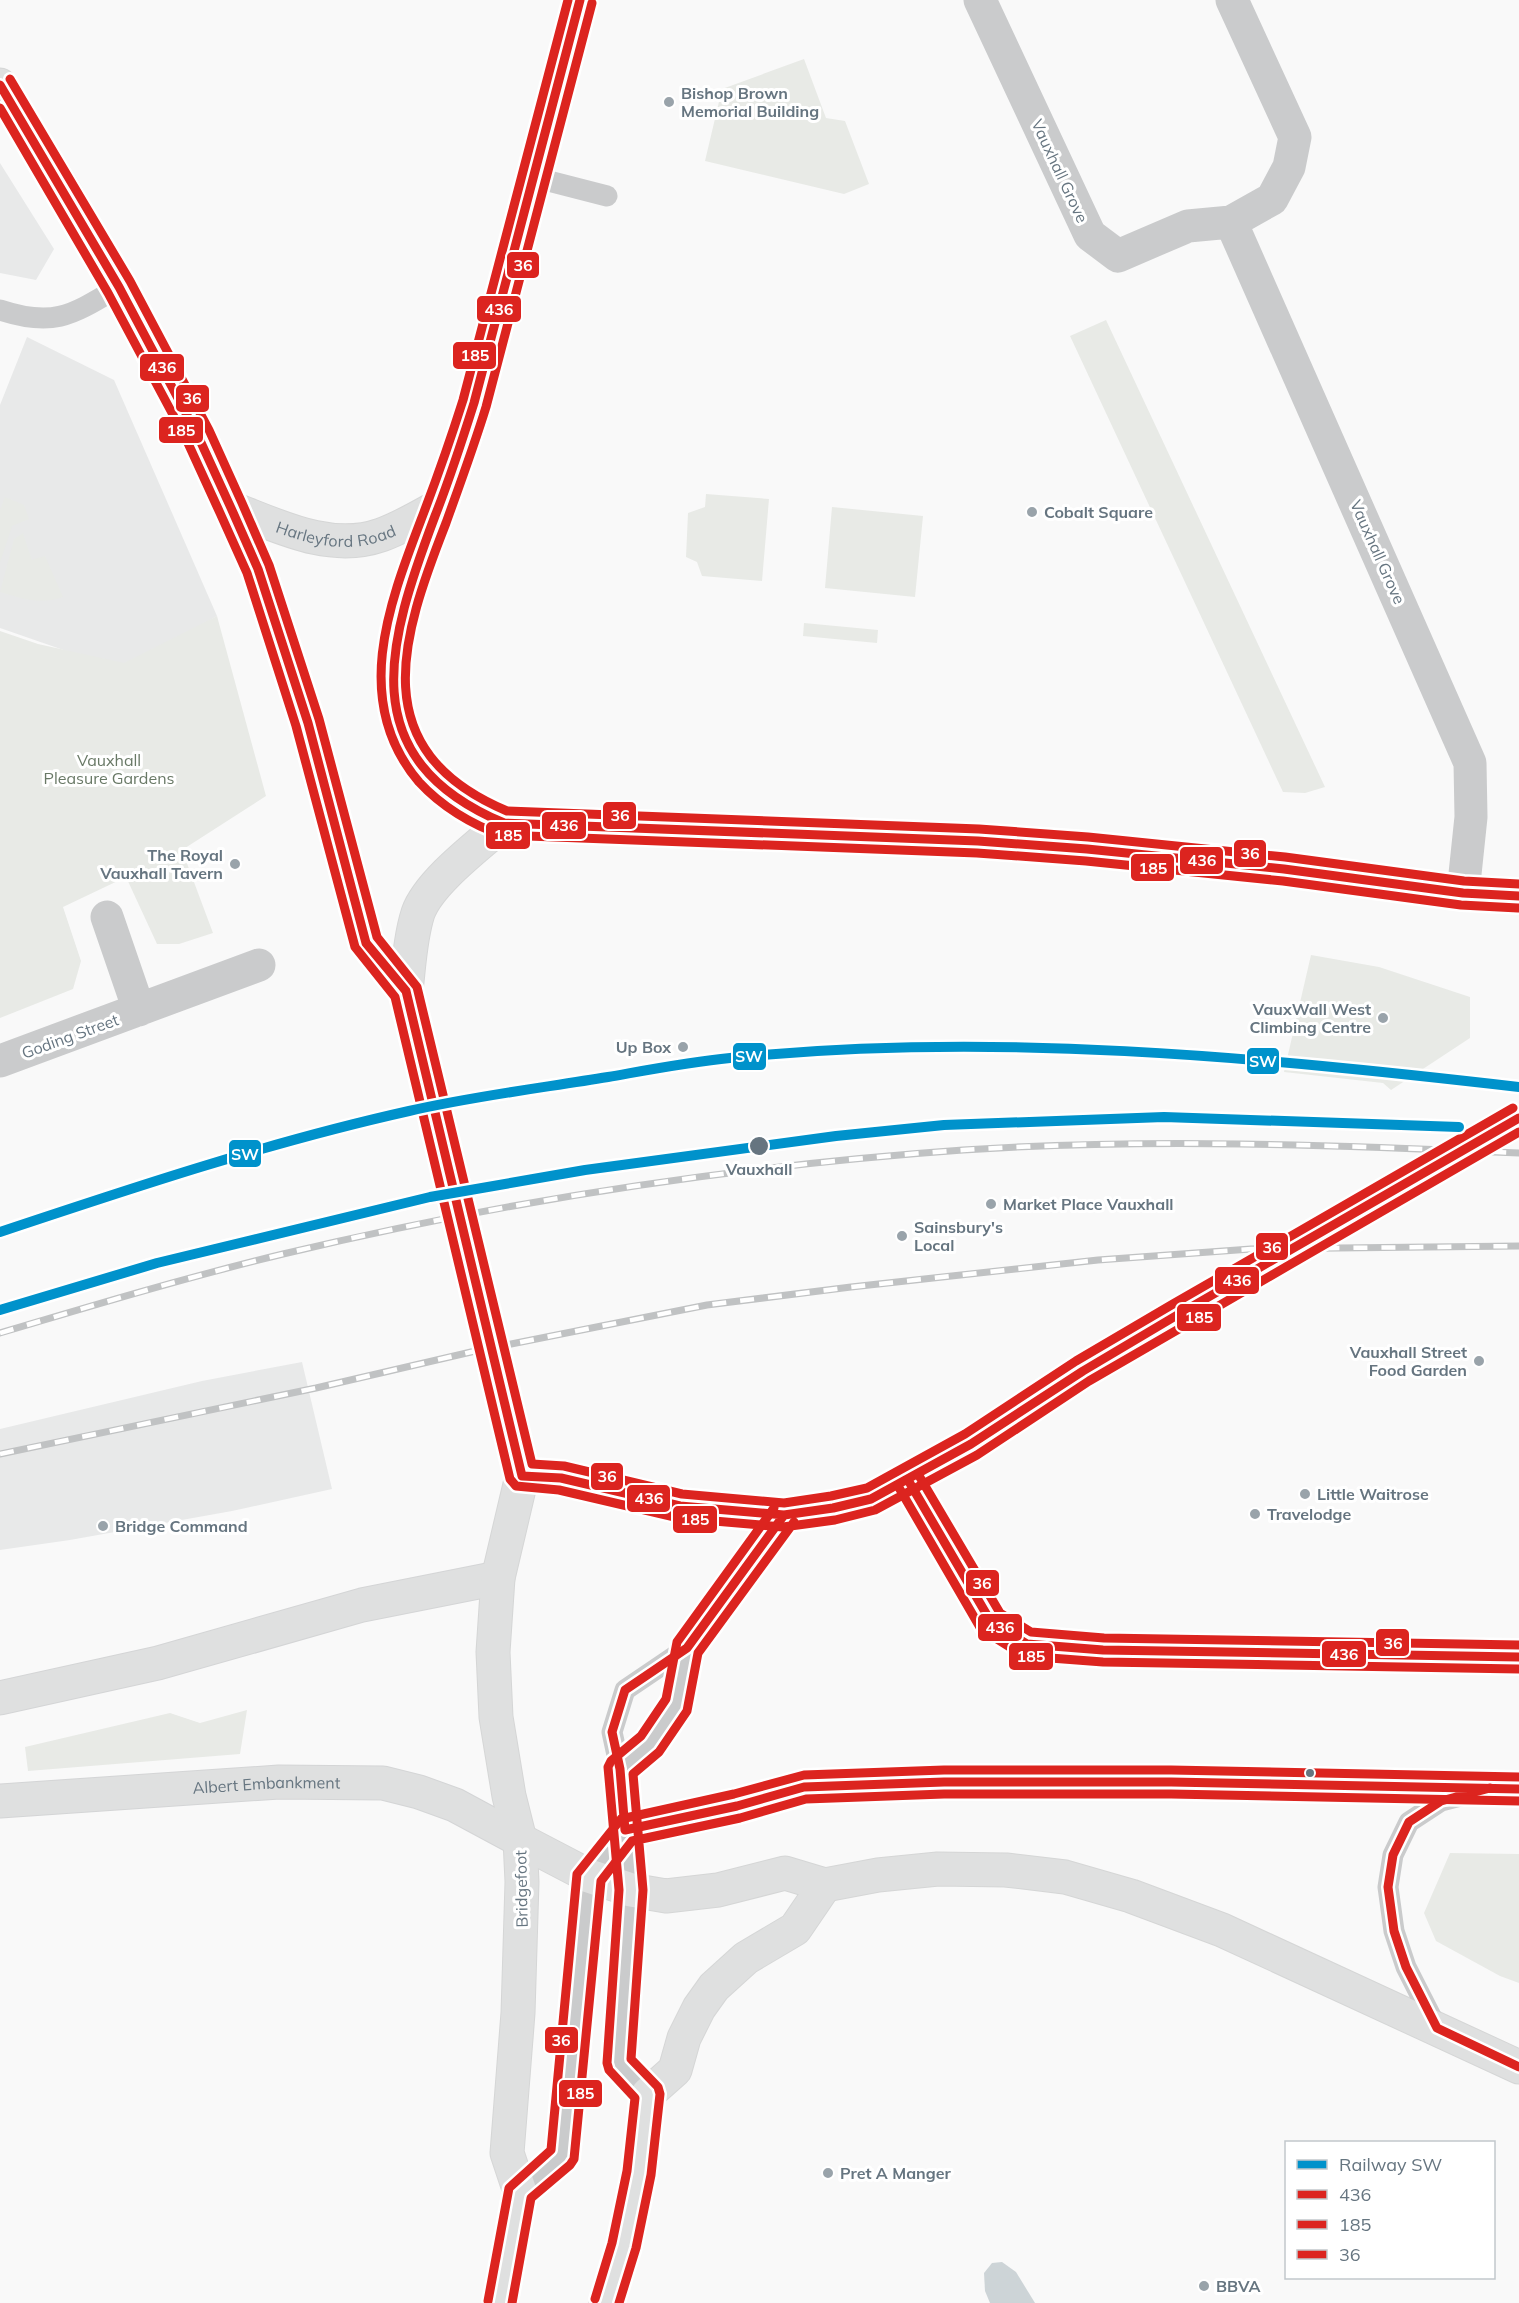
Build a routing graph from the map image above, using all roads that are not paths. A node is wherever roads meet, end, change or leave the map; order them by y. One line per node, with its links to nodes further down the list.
1 (579, 0): 5 (main road)
2 (980, 0): 7 (street, Vauxhall Grove)
3 (1233, 0): 7 (street, Vauxhall Grove)
4 (0, 85): 8 (main road)
5 (533, 177): 6 (lane); 10 (main road)
6 (607, 196)
7 (1231, 222): 13 (street, Vauxhall Grove)
8 (118, 287): 9 (lane); 11 (main road)
9 (0, 310)
10 (439, 506): 11 (main road, Harleyford Road); 12 (main road)
11 (231, 508): 12 (main road)
12 (504, 823): 13 (main road)
13 (1463, 893): 14 (main road)
14 (1519, 896)
15 (107, 917): 17 (street, Goding Street)
16 (259, 965): 17 (street, Goding Street)
17 (139, 1010): 18 (street, Goding Street)
18 (0, 1061)
19 (1083, 1371): 21 (street)
20 (522, 1476): 22 (street); 23 (main road, Bridgefoot)
21 (908, 1480): 22 (street); 25 (lane)
22 (784, 1515): 24 (lane)
23 (498, 1578): 26 (main road); 32 (main road, Bridgefoot)
24 (687, 1648): 27 (lane); 27 (lane)
25 (1519, 1657)
26 (0, 1698)
27 (620, 1768): 31 (lane)
28 (1491, 1788): 29 (lane); 31 (lane); 36 (lane)
29 (1519, 1789)
30 (0, 1801): 32 (main road, Albert Embankment)
31 (625, 1830): 33 (lane); 35 (lane)
32 (520, 1840): 33 (main road, Albert Embankment); 39 (main road, Bridgefoot)
33 (589, 1876): 35 (main road, Albert Embankment); 39 (lane)
34 (825, 1885): 35 (main road, Albert Embankment); 36 (main road); 38 (main road)
35 (631, 1890): 38 (lane)
36 (1437, 2028): 37 (main road)
37 (1519, 2067)
38 (648, 2094): 41 (main road)
39 (520, 2192): 40 (main road, Bridgefoot)
40 (500, 2303)
41 (606, 2303)

